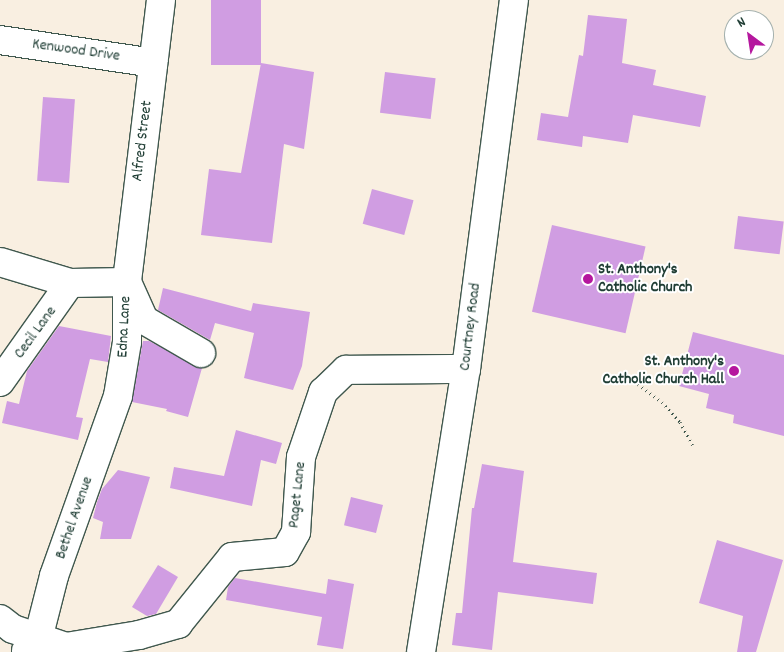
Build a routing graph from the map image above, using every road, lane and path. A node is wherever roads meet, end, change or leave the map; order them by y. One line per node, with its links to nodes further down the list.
1 (161, 0): 4 (street, Alfred Street)
2 (514, 0): 9 (street, Courtney Road)
3 (0, 40): 4 (street, Kenwood Drive)
4 (152, 63): 6 (street, Alfred Street)
5 (0, 262): 7 (street, Edna Lane)
6 (127, 282): 7 (street, Edna Lane); 8 (street); 11 (street, Edna Lane)
7 (70, 283): 10 (street, Cecil Lane)
8 (201, 354)
9 (466, 369): 15 (street, Paget Lane); 16 (street, Courtney Road)
10 (0, 382)
11 (120, 382): 15 (street, Bethel Avenue)
12 (638, 384): 13 (path)
13 (693, 446)
14 (0, 619): 15 (street)
15 (32, 645)
16 (421, 652)

